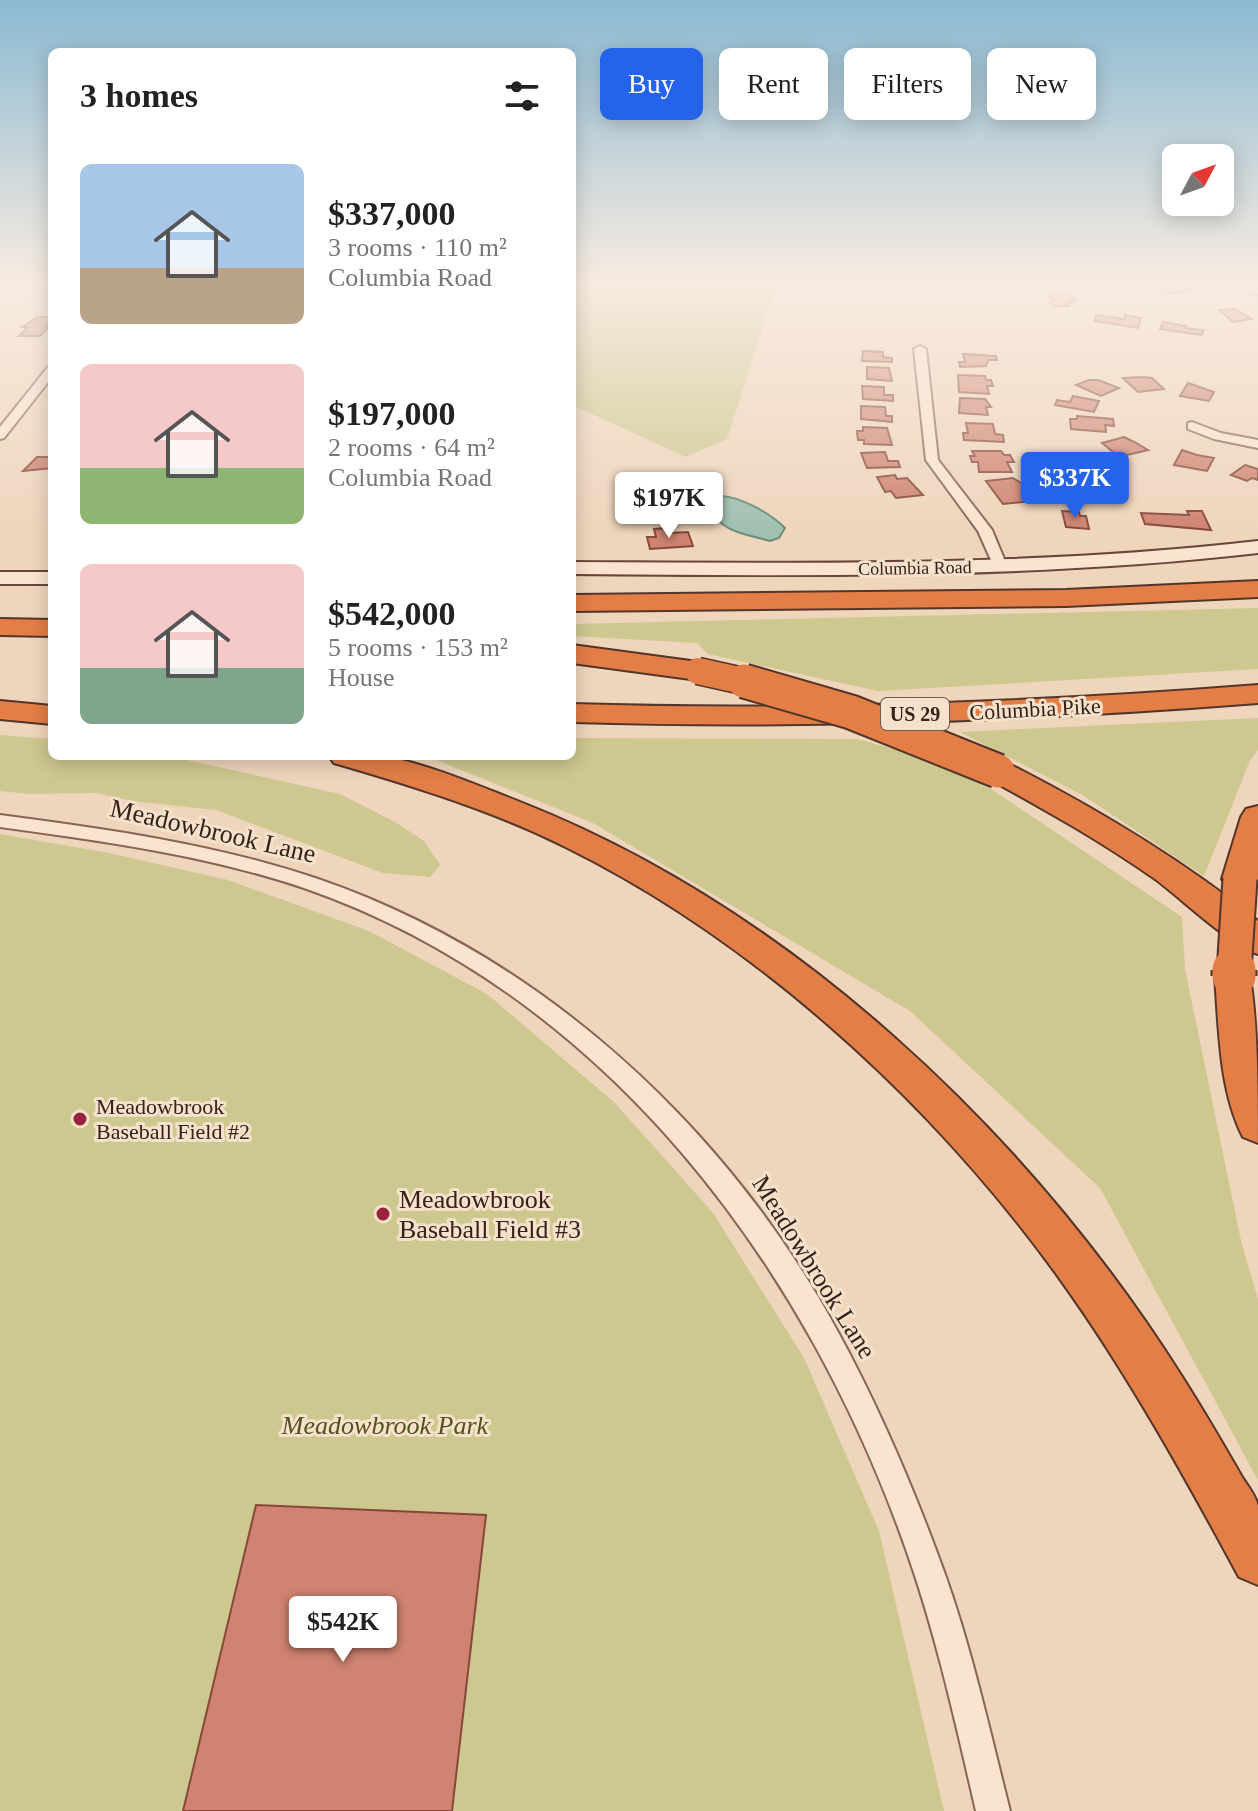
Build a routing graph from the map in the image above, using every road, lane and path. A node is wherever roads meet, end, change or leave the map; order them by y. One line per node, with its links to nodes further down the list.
1 (921, 366): 7 (street)
2 (48, 374): 4 (street)
3 (1192, 426): 5 (street)
4 (0, 435)
5 (1258, 444)
6 (1258, 547): 7 (street, Columbia Road)
7 (1000, 566): 8 (street, Columbia Road)
8 (576, 568)
9 (0, 578): 10 (street)
10 (48, 578)
11 (1251, 589): 12 (highway)
12 (576, 603)
13 (0, 607): 14 (highway)
14 (48, 607)
15 (0, 627): 16 (highway)
16 (48, 628)
17 (576, 655): 27 (highway, bridge)
18 (0, 688): 19 (highway)
19 (48, 690)
20 (1258, 694): 22 (highway, Columbia Pike / US 29)
21 (0, 710): 23 (highway)
22 (576, 713)
23 (48, 715)
24 (359, 760): 29 (highway)
25 (1258, 817): 28 (highway, bridge)
26 (0, 821): 30 (street, Meadowbrook Lane)
27 (1258, 941)
28 (1258, 1125)
29 (1258, 1558)
30 (993, 1811)

